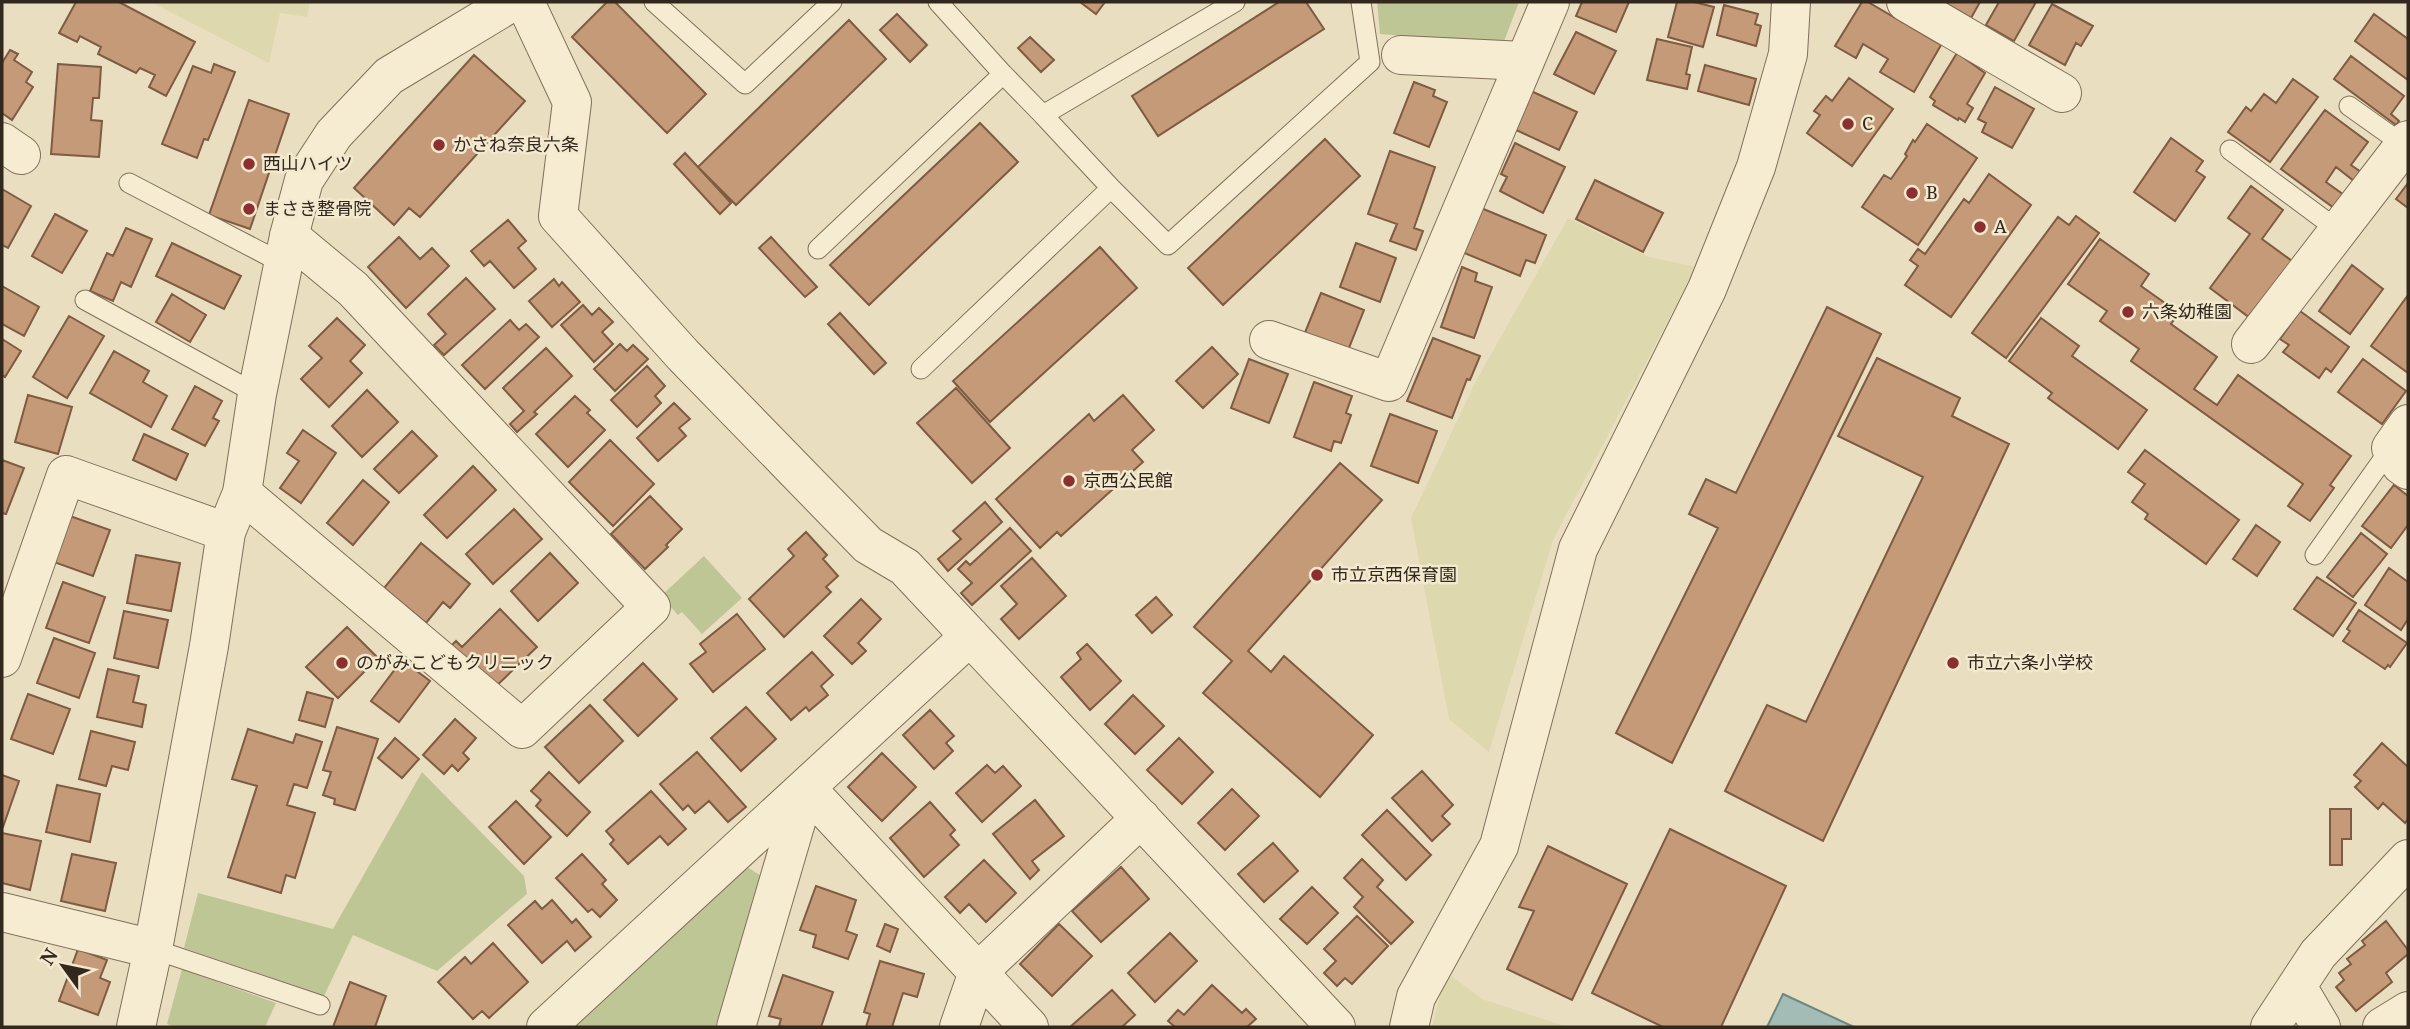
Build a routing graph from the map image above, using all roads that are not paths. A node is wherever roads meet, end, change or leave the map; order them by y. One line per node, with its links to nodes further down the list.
1 (512, 2): 23 (street)
2 (525, 2): 33 (street)
3 (654, 2): 4 (lane)
4 (832, 2)
5 (938, 2): 13 (lane)
6 (1235, 2): 16 (lane)
7 (1361, 2): 20 (lane)
8 (1550, 2): 12 (street)
9 (1791, 2): 50 (street)
10 (1906, 2): 14 (street)
11 (1401, 55): 12 (street)
12 (1524, 61): 25 (street)
13 (1003, 74): 16 (lane); 22 (lane)
14 (2062, 93)
15 (2349, 106): 17 (lane)
16 (1043, 115): 20 (lane)
17 (2406, 142): 21 (street)
18 (2230, 150): 21 (lane)
19 (129, 183): 23 (lane)
20 (1111, 188): 27 (lane)
21 (2338, 230): 26 (street)
22 (818, 249)
23 (287, 250): 28 (street); 30 (street)
24 (85, 300): 28 (lane)
25 (1269, 340)
26 (2250, 344)
27 (921, 369)
28 (257, 394): 30 (street)
29 (2403, 447): 32 (lane)
30 (242, 492): 31 (street)
31 (226, 532): 34 (street); 39 (street)
32 (2315, 555)
33 (970, 636): 35 (street); 36 (street)
34 (2, 658)
35 (806, 788): 40 (street); 45 (street); 46 (street)
36 (1141, 818): 40 (street); 49 (street)
37 (2408, 859): 41 (street)
38 (2, 912): 39 (street)
39 (153, 949): 42 (lane); 44 (street)
40 (978, 972): 47 (street); 48 (street)
41 (2298, 988): 51 (street); 52 (street)
42 (320, 1005)
43 (2408, 1011): 53 (street)
44 (135, 1027)
45 (546, 1027)
46 (736, 1027)
47 (959, 1027)
48 (1029, 1027)
49 (1336, 1027)
50 (1409, 1027)
51 (2270, 1027)
52 (2321, 1027)
53 (2382, 1027)

